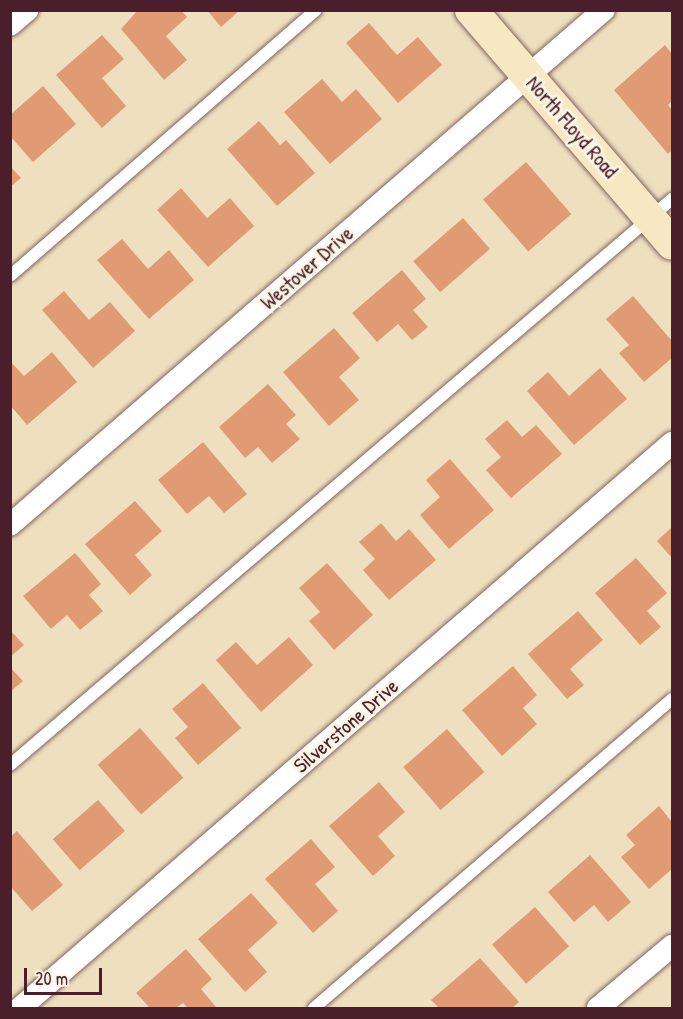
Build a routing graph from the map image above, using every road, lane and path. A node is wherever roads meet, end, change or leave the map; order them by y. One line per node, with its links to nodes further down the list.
1 (27, 10): 5 (street)
2 (316, 10): 9 (lane)
3 (471, 10): 6 (street, North Floyd Road)
4 (604, 10): 6 (street, Westover Drive)
5 (10, 25)
6 (528, 76): 7 (street, North Floyd Road); 11 (street, Westover Drive)
7 (661, 208): 8 (street, North Floyd Road); 13 (lane)
8 (672, 244)
9 (10, 276)
10 (672, 442): 15 (street, Silverstone Drive)
11 (10, 525)
12 (672, 699): 16 (lane)
13 (10, 765)
14 (672, 946): 17 (street)
15 (20, 1008)
16 (314, 1008)
17 (598, 1008)

